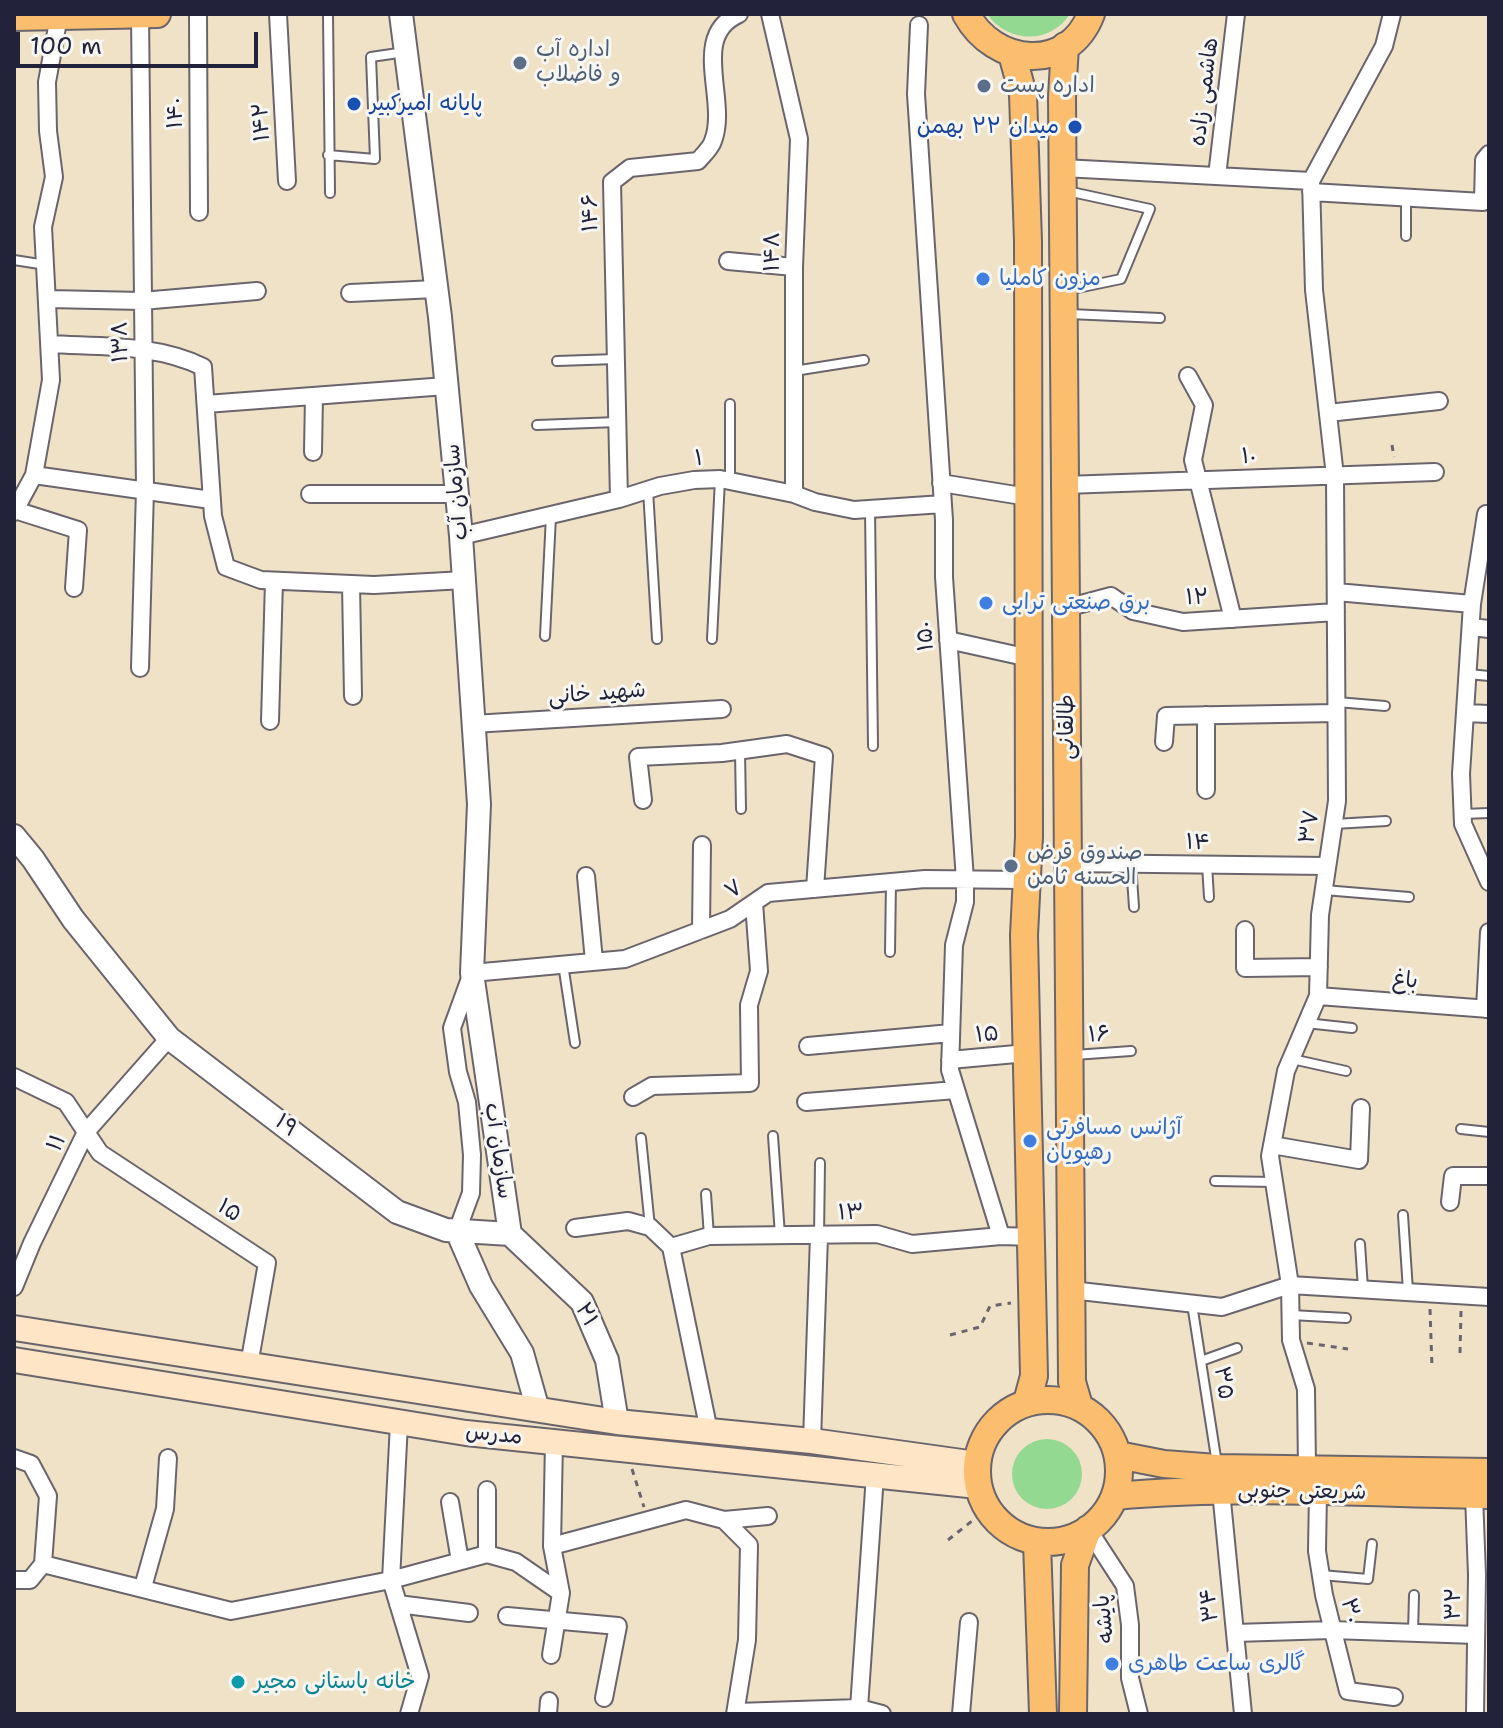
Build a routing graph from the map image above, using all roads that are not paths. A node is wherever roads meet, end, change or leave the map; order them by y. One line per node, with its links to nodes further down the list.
1 (140, 14): 2 (main road); 13 (main road); 39 (street, ۱۳۸)
2 (157, 14)
3 (198, 14): 29 (street, ۱۴۰)
4 (278, 14): 25 (street, ۱۴۲)
5 (328, 14): 22 (lane)
6 (401, 14): 17 (street, سازمان آب)
7 (739, 14): 44 (street, ۱۴۶)
8 (770, 14): 34 (street, ۱۴۸)
9 (966, 14): 18 (main road)
10 (1091, 14): 16 (main road)
11 (1236, 14): 23 (street, هاشمی زاده)
12 (1392, 14): 26 (street)
13 (59, 16): 14 (main road); 33 (street)
14 (14, 17)
15 (919, 25): 63 (street, ۱۵۰)
16 (1065, 46): 18 (main road); 20 (main road, طالقانی)
17 (406, 52): 22 (lane); 35 (street, سازمان آب)
18 (1012, 54): 19 (main road, طالقانی)
19 (1023, 94): 20 (main road); 70 (main road, طالقانی)
20 (1062, 97): 24 (main road, طالقانی)
21 (1489, 154): 28 (street)
22 (328, 155): 27 (lane)
23 (1217, 176): 24 (street); 26 (street)
24 (1063, 179): 40 (main road, طالقانی); 40 (lane)
25 (287, 181)
26 (1311, 186): 28 (street); 54 (street, ۳۷)
27 (330, 193)
28 (1406, 197): 30 (lane)
29 (199, 212)
30 (1406, 236)
31 (14, 260): 33 (lane)
32 (728, 261): 34 (street)
33 (47, 265): 38 (street)
34 (794, 267): 47 (street, ۱۴۸)
35 (436, 289): 37 (street); 49 (street, سازمان آب)
36 (257, 291): 39 (street)
37 (350, 293)
38 (49, 299): 39 (street); 42 (street)
39 (142, 301): 43 (street, ۱۳۸)
40 (1064, 303): 41 (lane); 64 (main road, طالقانی)
41 (1160, 318)
42 (50, 344): 43 (street); 59 (street)
43 (143, 350): 52 (street); 66 (street, ۱۳۸)
44 (616, 359): 46 (lane); 55 (street, ۱۴۶)
45 (864, 360): 47 (lane)
46 (557, 361)
47 (794, 371): 69 (street, ۱۴۸)
48 (1188, 376): 62 (street)
49 (446, 386): 50 (street); 68 (street, سازمان آب)
50 (314, 396): 52 (street); 57 (street)
51 (1439, 401): 54 (street)
52 (206, 404): 72 (street)
53 (730, 404): 61 (lane)
54 (1328, 413): 60 (street, ۳۷)
55 (617, 422): 56 (lane); 71 (street, ۱۴۶)
56 (537, 425)
57 (313, 452)
58 (1435, 472): 60 (street, ۱۰)
59 (34, 475): 66 (street); 75 (street)
60 (1335, 476): 62 (street, ۱۰); 83 (street, ۳۷)
61 (725, 480): 65 (street, ۱); 69 (street, ۱); 92 (lane)
62 (1199, 481): 64 (street, ۱۰); 87 (street)
63 (941, 483): 70 (street); 73 (street, ۱۵۰)
64 (1065, 485): 85 (main road, طالقانی)
65 (648, 489): 71 (street, ۱); 91 (lane)
66 (145, 490): 72 (street); 95 (street, ۱۳۸)
67 (310, 494): 68 (street)
68 (457, 494): 78 (street, سازمان آب)
69 (794, 494): 74 (street, ۱)
70 (1028, 497): 94 (main road, طالقانی)
71 (619, 499): 77 (street, ۱)
72 (211, 500): 80 (street)
73 (943, 504): 74 (street, ۱); 93 (street, ۱۵۰)
74 (870, 509): 108 (lane)
75 (14, 511): 82 (street)
76 (1489, 514): 84 (street)
77 (551, 515): 78 (street, ۱); 90 (lane)
78 (461, 536): 79 (street, سازمان آب)
79 (464, 580): 81 (street); 106 (street, سازمان آب)
80 (274, 581): 81 (street); 105 (street)
81 (351, 584): 98 (street)
82 (74, 588)
83 (1336, 592): 84 (street); 86 (street, ۳۷)
84 (1472, 604): 88 (street)
85 (1066, 608): 87 (street, ۱۲); 119 (main road, طالقانی)
86 (1336, 612): 87 (street, ۱۲); 100 (street, ۳۷)
87 (1233, 619)
88 (1471, 627): 89 (street); 96 (street)
89 (1489, 629)
90 (545, 636)
91 (657, 639)
92 (712, 639)
93 (948, 640): 94 (street); 125 (street, ۱۵۰)
94 (1029, 658): 126 (main road, طالقانی)
95 (140, 668)
96 (1468, 674): 97 (lane); 102 (street)
97 (1489, 676)
98 (353, 696)
99 (1385, 706): 100 (lane)
100 (1336, 708): 104 (street); 116 (street, ۳۷)
101 (722, 709): 106 (street, شهید خانی)
102 (1465, 713): 103 (street); 114 (street)
103 (1489, 714)
104 (1206, 715): 107 (street); 110 (street)
105 (270, 721)
106 (473, 724): 141 (street, سازمان آب)
107 (1164, 742)
108 (873, 746)
109 (740, 751): 111 (street); 112 (lane); 128 (street)
110 (1206, 790)
111 (643, 800)
112 (741, 809)
113 (1489, 813): 114 (lane)
114 (1463, 814): 123 (street)
115 (1386, 821): 116 (lane)
116 (1333, 824): 122 (street, ۳۷)
117 (14, 836): 147 (street, ۱۹)
118 (702, 845): 134 (street)
119 (1068, 863): 120 (street, ۱۴); 152 (main road, طالقانی)
120 (1131, 864): 121 (street, ۱۴); 133 (lane)
121 (1207, 865): 122 (street, ۱۴); 130 (lane)
122 (1327, 866): 129 (street, ۳۷)
123 (1487, 874)
124 (586, 876): 138 (street)
125 (965, 880): 126 (street, ۷); 127 (street, ۷); 146 (street, ۱۵۰)
126 (1027, 880): 151 (main road, طالقانی)
127 (891, 882): 128 (street, ۷); 137 (lane)
128 (815, 889): 132 (street, ۷)
129 (1323, 890): 131 (lane); 140 (street, ۳۷)
130 (1209, 897)
131 (1409, 897)
132 (754, 903): 134 (street, ۷); 158 (street)
133 (1134, 907)
134 (701, 930): 138 (street, ۷)
135 (1245, 930): 140 (street)
136 (1489, 932): 143 (street)
137 (890, 952)
138 (594, 961): 139 (street, ۷)
139 (563, 963): 141 (street, ۷); 148 (lane)
140 (1319, 967): 142 (street, ۳۷)
141 (472, 973): 176 (street, سازمان آب); 177 (street, سازمان آب)
142 (1318, 996): 143 (street, باغ); 144 (street, ۳۷)
143 (1487, 1009)
144 (1306, 1023): 145 (lane); 153 (street, ۳۷)
145 (1352, 1028)
146 (951, 1033): 149 (street); 154 (street, ۱۵۰)
147 (169, 1038): 162 (street, ۱۱); 176 (street, ۱۹)
148 (575, 1043)
149 (808, 1046)
150 (1131, 1051): 152 (lane, ۱۶)
151 (1027, 1053): 154 (street, ۱۵); 182 (main road, طالقانی)
152 (1070, 1056): 188 (main road, طالقانی)
153 (1291, 1058): 155 (lane); 166 (street, ۳۷)
154 (950, 1060): 157 (street, ۱۵۰)
155 (1346, 1071)
156 (14, 1077): 162 (street)
157 (956, 1090): 159 (street); 181 (street, ۱۵۰)
158 (633, 1097)
159 (806, 1102)
160 (1361, 1108): 166 (street)
161 (1461, 1129): 163 (lane)
162 (86, 1132): 186 (street, ۱۱); 199 (street, ۱۵)
163 (1489, 1132)
164 (773, 1136): 179 (lane)
165 (641, 1138): 174 (lane)
166 (1272, 1145): 170 (street, ۳۷)
167 (820, 1163): 180 (lane)
168 (1489, 1176): 172 (street)
169 (1215, 1181): 170 (lane)
170 (1274, 1182): 185 (street, ۳۷)
171 (706, 1194): 178 (lane)
172 (1450, 1202)
173 (1403, 1215): 189 (lane)
174 (650, 1227): 175 (street); 184 (street)
175 (575, 1228)
176 (457, 1231): 177 (street, ۱۹); 203 (street)
177 (510, 1234): 204 (street, ۲۱)
178 (709, 1236): 179 (street, ۱۳); 184 (street, ۱۳)
179 (780, 1236): 180 (street, ۱۳)
180 (819, 1236): 181 (street, ۱۳); 208 (street)
181 (1001, 1236): 182 (street, ۱۳)
182 (1033, 1237): 201 (main road, طالقانی)
183 (1360, 1244): 187 (lane)
184 (671, 1247): 206 (street)
185 (1290, 1285): 187 (street); 191 (street); 192 (street, ۳۷)
186 (14, 1287)
187 (1363, 1289): 189 (street)
188 (1071, 1290): 191 (street); 202 (main road, طالقانی)
189 (1408, 1292): 190 (street)
190 (1489, 1297)
191 (1192, 1303): 198 (lane, ۳۵)
192 (1291, 1315): 193 (lane); 215 (street, ۳۷)
193 (1346, 1318)
194 (14, 1328): 195 (main road, مدرس)
195 (102, 1342): 199 (main road, مدرس); 200 (main road)
196 (1237, 1348): 198 (lane)
197 (14, 1360): 200 (main road, مدرس)
198 (1201, 1361): 214 (lane, ۳۵)
199 (249, 1365): 203 (main road, مدرس)
200 (102, 1374): 205 (main road, مدرس)
201 (1027, 1402): 202 (main road); 216 (main road)
202 (1079, 1406): 209 (main road)
203 (538, 1410): 204 (main road, مدرس)
204 (617, 1422): 206 (main road, مدرس)
205 (399, 1423): 207 (main road, مدرس); 233 (street)
206 (709, 1431): 208 (main road, مدرس)
207 (554, 1441): 213 (main road, مدرس); 225 (street)
208 (812, 1441): 216 (main road, مدرس)
209 (1118, 1455): 214 (main road, شریعتی جنوبی); 219 (main road)
210 (14, 1458): 229 (street)
211 (168, 1458): 234 (street)
212 (1489, 1472): 215 (main road, شریعتی جنوبی)
213 (875, 1475): 216 (main road, مدرس); 250 (street)
214 (1219, 1479): 215 (main road, شریعتی جنوبی); 219 (main road, شریعتی جنوبی); 243 (street, ۳۴)
215 (1313, 1481): 218 (main road, شریعتی جنوبی); 231 (street, ۳۰)
216 (980, 1486): 226 (main road)
217 (487, 1490): 227 (street)
218 (1482, 1495): 245 (street, ۳۲)
219 (1115, 1496): 223 (main road)
220 (450, 1502): 228 (street)
221 (768, 1516): 222 (street)
222 (724, 1520): 225 (street); 252 (street)
223 (1088, 1529): 226 (main road); 230 (main road); 258 (street, پایشه)
224 (1372, 1544): 231 (lane)
225 (552, 1546): 235 (street)
226 (1038, 1553): 230 (main road); 256 (main road)
227 (487, 1554): 228 (street); 235 (street)
228 (460, 1561): 233 (street)
229 (43, 1564): 232 (street); 234 (street)
230 (1075, 1565): 257 (main road)
231 (1321, 1575): 242 (street, ۳۰)
232 (14, 1580)
233 (391, 1580): 234 (street); 237 (street)
234 (143, 1587)
235 (561, 1593): 240 (street)
236 (1414, 1595): 244 (lane)
237 (398, 1604): 238 (street); 253 (street)
238 (469, 1613)
239 (507, 1616): 240 (street)
240 (557, 1622): 246 (street); 249 (street)
241 (969, 1622): 255 (street)
242 (1332, 1630): 243 (street); 244 (street); 248 (street, ۳۰)
243 (1235, 1633): 259 (street, ۳۴)
244 (1413, 1633): 245 (street)
245 (1482, 1635): 247 (street, ۳۲)
246 (551, 1655)
247 (1481, 1687): 260 (street, ۳۲)
248 (1394, 1697)
249 (604, 1698)
250 (859, 1708): 251 (street); 254 (street)
251 (833, 1711): 252 (street)
252 (736, 1713)
253 (409, 1714)
254 (882, 1714)
255 (961, 1714)
256 (1043, 1714)
257 (1073, 1714)
258 (1139, 1714)
259 (1243, 1714)
260 (1475, 1714)

